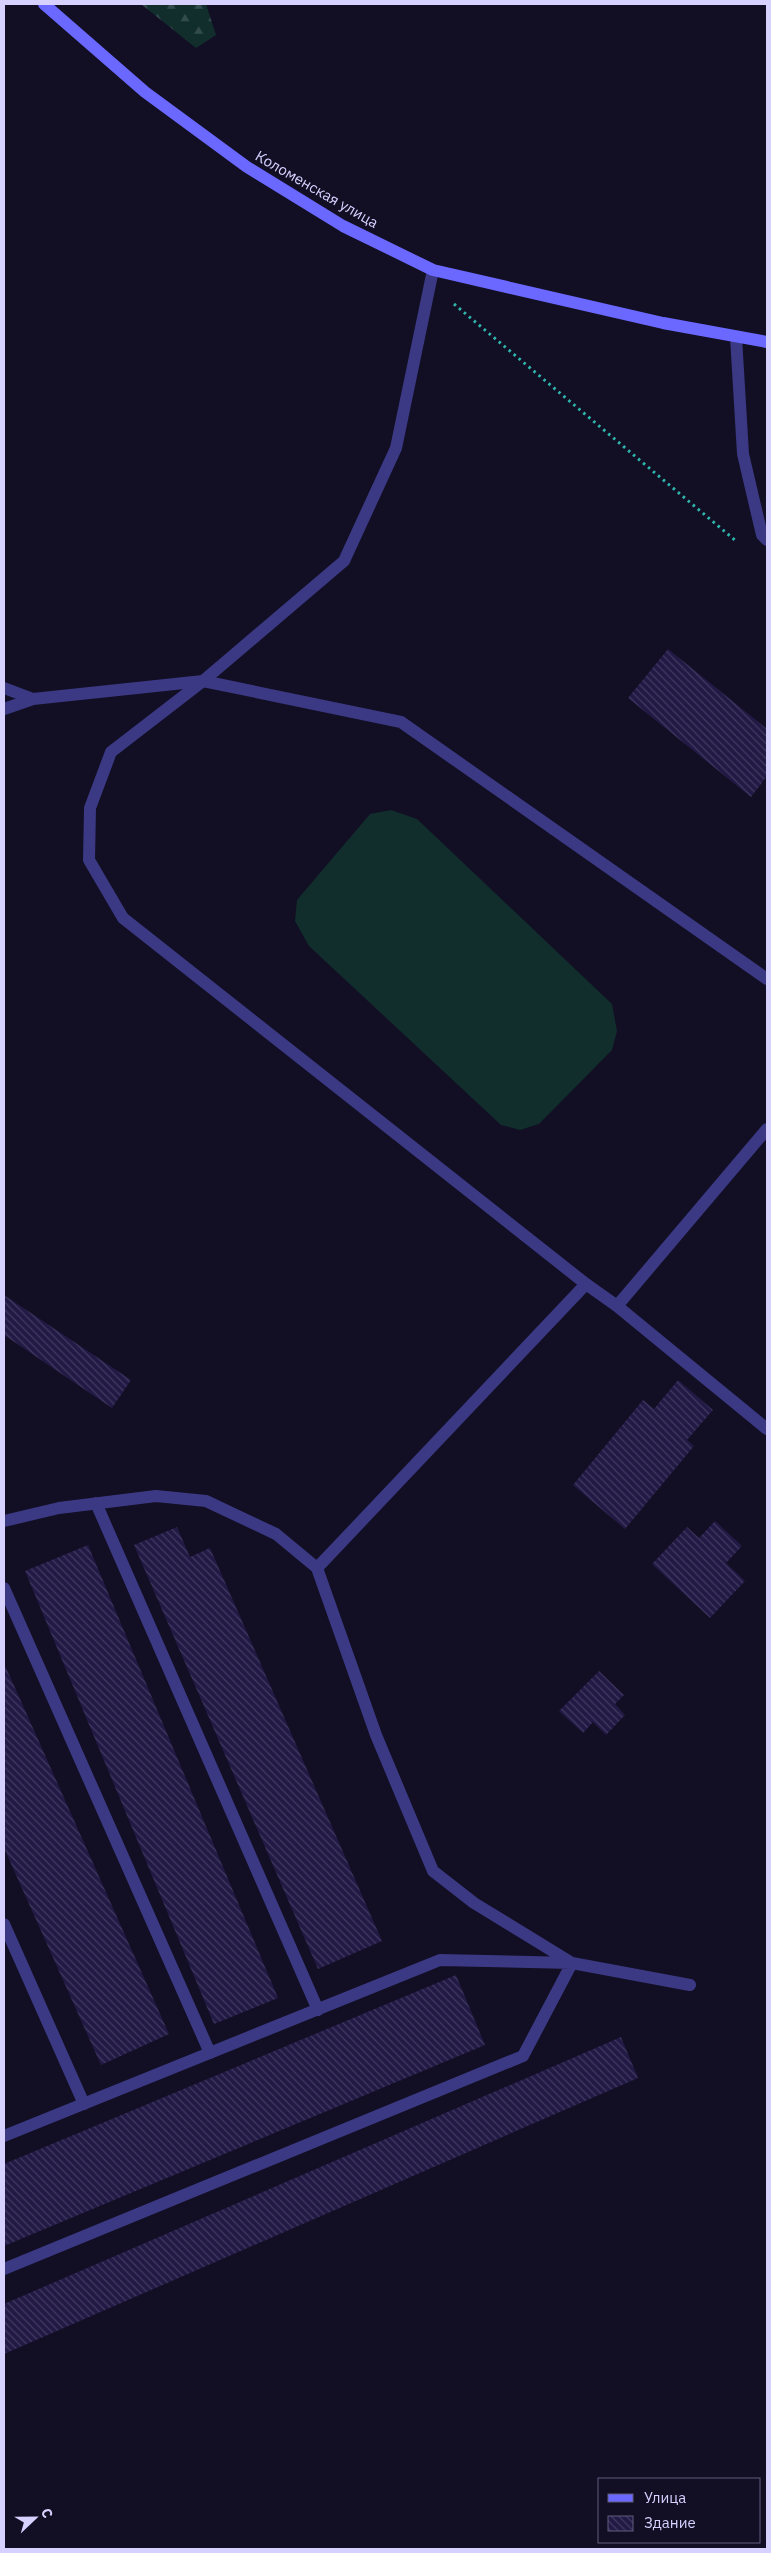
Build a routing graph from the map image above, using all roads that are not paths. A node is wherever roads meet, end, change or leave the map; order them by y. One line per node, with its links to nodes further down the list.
1 (44, 4): 2 (street, Коломенская улица)
2 (433, 270): 3 (street, Коломенская улица); 6 (street)
3 (736, 337): 4 (street, Коломенская улица); 5 (street)
4 (767, 342)
5 (767, 540)
6 (203, 681): 8 (street); 10 (street); 12 (street)
7 (4, 688): 8 (street)
8 (33, 699): 9 (street)
9 (4, 710)
10 (767, 979)
11 (767, 1129): 13 (street)
12 (586, 1284): 13 (street); 17 (street)
13 (617, 1306): 14 (street)
14 (767, 1429)
15 (96, 1503): 16 (street); 17 (street); 22 (street)
16 (4, 1521)
17 (317, 1568): 20 (street)
18 (4, 1588): 23 (street)
19 (4, 1924): 24 (street)
20 (572, 1963): 21 (street); 22 (street); 26 (street)
21 (690, 1985)
22 (318, 2010): 23 (street)
23 (210, 2053): 24 (street)
24 (84, 2104): 25 (street)
25 (4, 2136)
26 (4, 2269)

